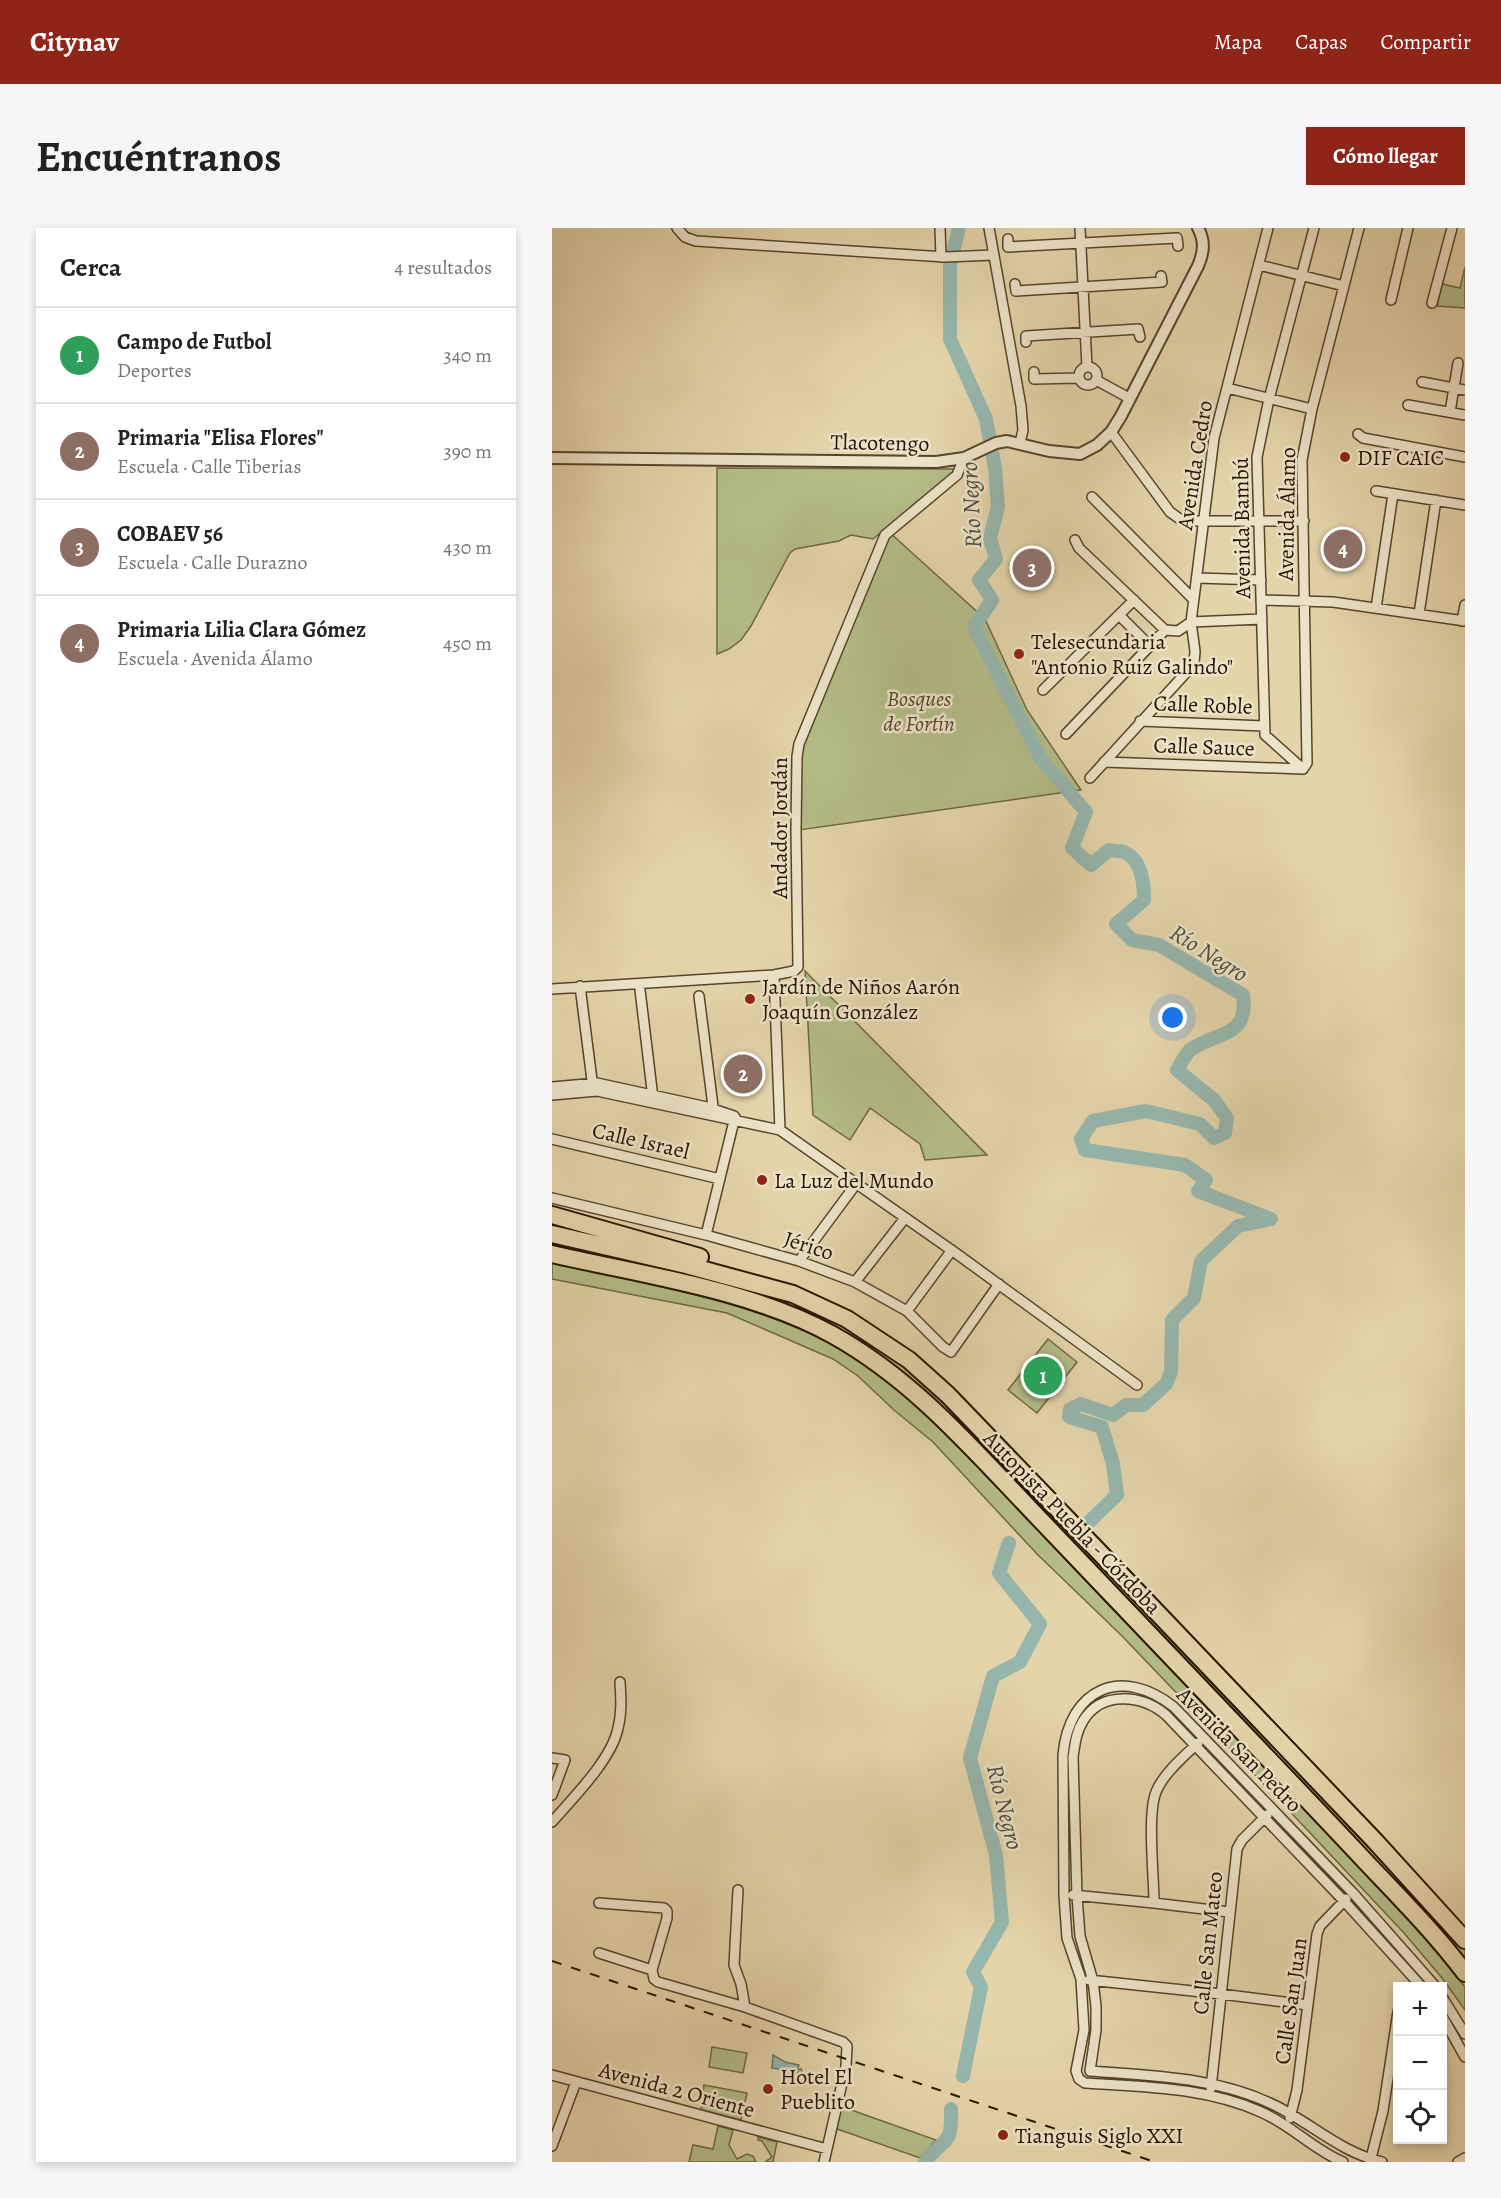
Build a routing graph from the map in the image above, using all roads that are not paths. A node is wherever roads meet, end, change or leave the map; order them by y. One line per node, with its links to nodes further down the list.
1 (677, 228): 15 (street)
2 (940, 228): 15 (street)
3 (989, 228): 14 (street)
4 (1080, 228): 12 (street)
5 (1198, 228): 36 (street, Tlacotengo)
6 (1268, 228): 16 (street, Avenida Cedro)
7 (1314, 228): 18 (street, Avenida Bambú)
8 (1359, 228): 20 (street, Avenida Álamo)
9 (1408, 228): 22 (street)
10 (1452, 228): 23 (street)
11 (1008, 239): 12 (street)
12 (1081, 243): 13 (street); 21 (street)
13 (1178, 246)
14 (993, 255): 15 (street); 44 (street)
15 (943, 257)
16 (1259, 265): 18 (street); 33 (street, Avenida Cedro)
17 (1161, 276): 21 (street)
18 (1301, 276): 20 (street); 37 (street, Avenida Bambú)
19 (1015, 284): 21 (street)
20 (1344, 286): 39 (street, Avenida Álamo)
21 (1083, 288): 24 (street)
22 (1391, 300)
23 (1432, 303)
24 (1086, 331): 25 (street); 26 (street); 28 (street)
25 (1140, 337)
26 (1026, 342)
27 (1458, 363): 34 (street)
28 (1087, 367): 30 (street); 31 (street)
29 (1034, 372): 30 (street)
30 (1079, 378): 31 (street)
31 (1096, 380): 36 (street)
32 (1422, 382): 34 (street)
33 (1227, 388): 37 (street); 55 (street, Avenida Cedro)
34 (1454, 388): 35 (street); 40 (street)
35 (1465, 390)
36 (1130, 398): 42 (street, Tlacotengo)
37 (1269, 399): 39 (street); 53 (street, Avenida Bambú)
38 (1408, 405): 40 (street)
39 (1312, 409): 54 (street, Avenida Álamo)
40 (1450, 412): 41 (street)
41 (1465, 415)
42 (1111, 432): 44 (street, Tlacotengo); 55 (street)
43 (1358, 434): 45 (street)
44 (1020, 443): 47 (street, Tlacotengo)
45 (1465, 457)
46 (552, 458): 47 (street, Tlacotengo)
47 (964, 458): 79 (street, Andador Jordán)
48 (1376, 491): 49 (street)
49 (1393, 494): 51 (street); 64 (street)
50 (1092, 497): 59 (street)
51 (1436, 501): 52 (street); 65 (street)
52 (1465, 505)
53 (1258, 521): 54 (street); 55 (street); 58 (street, Avenida Bambú)
54 (1304, 521): 62 (street, Avenida Álamo)
55 (1204, 522): 57 (street, Avenida Cedro)
56 (1075, 540): 60 (street)
57 (1197, 578): 58 (street); 59 (street, Avenida Cedro)
58 (1261, 580): 61 (street, Avenida Bambú)
59 (1193, 599): 69 (street, Avenida Cedro)
60 (1134, 600): 66 (street); 70 (street)
61 (1261, 600): 62 (street); 67 (street, Avenida Bambú)
62 (1305, 601): 64 (street); 77 (street, Avenida Álamo)
63 (1465, 605): 68 (street)
64 (1376, 608): 65 (street)
65 (1419, 614): 68 (street)
66 (1119, 615): 71 (street); 72 (street)
67 (1262, 619): 69 (street); 74 (street, Avenida Bambú)
68 (1464, 621)
69 (1191, 622): 70 (street); 73 (street, Avenida Cedro)
70 (1165, 630): 71 (street)
71 (1150, 646): 75 (street)
72 (1042, 690)
73 (1140, 721): 74 (street, Calle Roble); 76 (street)
74 (1264, 726): 77 (street)
75 (1066, 734)
76 (1104, 762): 77 (street, Calle Sauce); 78 (street)
77 (1303, 770)
78 (1090, 777)
79 (774, 975): 80 (street, Andador Jordán); 90 (street)
80 (580, 986): 81 (street, Andador Jordán); 85 (street)
81 (552, 989)
82 (640, 990): 87 (street)
83 (699, 996): 88 (street)
84 (552, 1087): 85 (street)
85 (593, 1087): 86 (street); 87 (street)
86 (552, 1095)
87 (654, 1099): 88 (street)
88 (713, 1113): 89 (street)
89 (736, 1119): 90 (street); 92 (street)
90 (780, 1130): 93 (street)
91 (552, 1139): 92 (street, Calle Israel)
92 (720, 1179): 98 (street)
93 (856, 1184): 96 (street); 101 (street)
94 (552, 1198): 98 (street, Jérico)
95 (552, 1215): 104 (highway)
96 (905, 1218): 99 (street); 102 (street)
97 (552, 1234): 104 (highway, Autopista Puebla - Córdoba)
98 (705, 1235): 101 (street, Jérico)
99 (952, 1250): 103 (street); 105 (street)
100 (552, 1254): 126 (highway, Autopista Puebla - Córdoba)
101 (799, 1261): 102 (street, Jérico)
102 (855, 1282): 105 (street, Jérico)
103 (999, 1284): 105 (street, Jérico); 106 (street)
104 (793, 1294): 123 (highway, Autopista Puebla - Córdoba)
105 (907, 1311)
106 (1137, 1385)
107 (620, 1682): 114 (street)
108 (1204, 1738): 109 (street); 112 (street, Avenida San Pedro); 117 (street, Avenida San Pedro)
109 (1195, 1746): 113 (street, Avenida San Pedro); 118 (street, Avenida San Pedro); 121 (street)
110 (552, 1758): 111 (street)
111 (552, 1795)
112 (1273, 1809): 113 (street, Calle San Mateo); 116 (street, Avenida San Pedro)
113 (1264, 1817): 119 (street, Avenida San Pedro); 122 (street, Calle San Mateo)
114 (552, 1822)
115 (738, 1890): 134 (street)
116 (1353, 1893): 119 (street, Calle San Juan); 130 (street, Avenida San Pedro)
117 (1064, 1895): 118 (street); 127 (street, Avenida San Pedro)
118 (1077, 1896): 121 (street); 128 (street, Avenida San Pedro)
119 (1344, 1901): 129 (street, Avenida San Pedro); 133 (street, Calle San Juan)
120 (599, 1903): 125 (street)
121 (1154, 1903): 122 (street)
122 (1229, 1912): 131 (street, Calle San Mateo)
123 (1465, 1940)
124 (599, 1953): 125 (street)
125 (652, 1970): 134 (street)
126 (1465, 1973)
127 (1081, 1980): 128 (street); 141 (street, Avenida San Pedro)
128 (1093, 1981): 131 (street); 139 (street, Avenida San Pedro)
129 (1425, 1982)
130 (1426, 1982)
131 (1221, 1994): 133 (street); 143 (street, Calle San Mateo)
132 (1447, 2004): 136 (street)
133 (1308, 2005): 145 (street, Calle San Juan)
134 (745, 2007): 148 (street)
135 (1447, 2023): 138 (street)
136 (1465, 2034)
137 (1394, 2036): 150 (street)
138 (1465, 2057)
139 (1090, 2071): 141 (street); 143 (street)
140 (552, 2075): 142 (street, Avenida 2 Oriente)
141 (1079, 2079): 144 (street)
142 (576, 2082): 147 (street); 148 (street, Avenida 2 Oriente)
143 (1211, 2083): 144 (street, Calle San Mateo); 145 (street)
144 (1210, 2094): 146 (street)
145 (1292, 2115): 146 (street, Calle San Juan); 150 (street)
146 (1287, 2125): 152 (street)
147 (552, 2146)
148 (827, 2149): 151 (street)
149 (1465, 2158): 154 (street)
150 (1370, 2161): 153 (street)
151 (824, 2162)
152 (1343, 2162)
153 (1382, 2162)
154 (1458, 2162)

